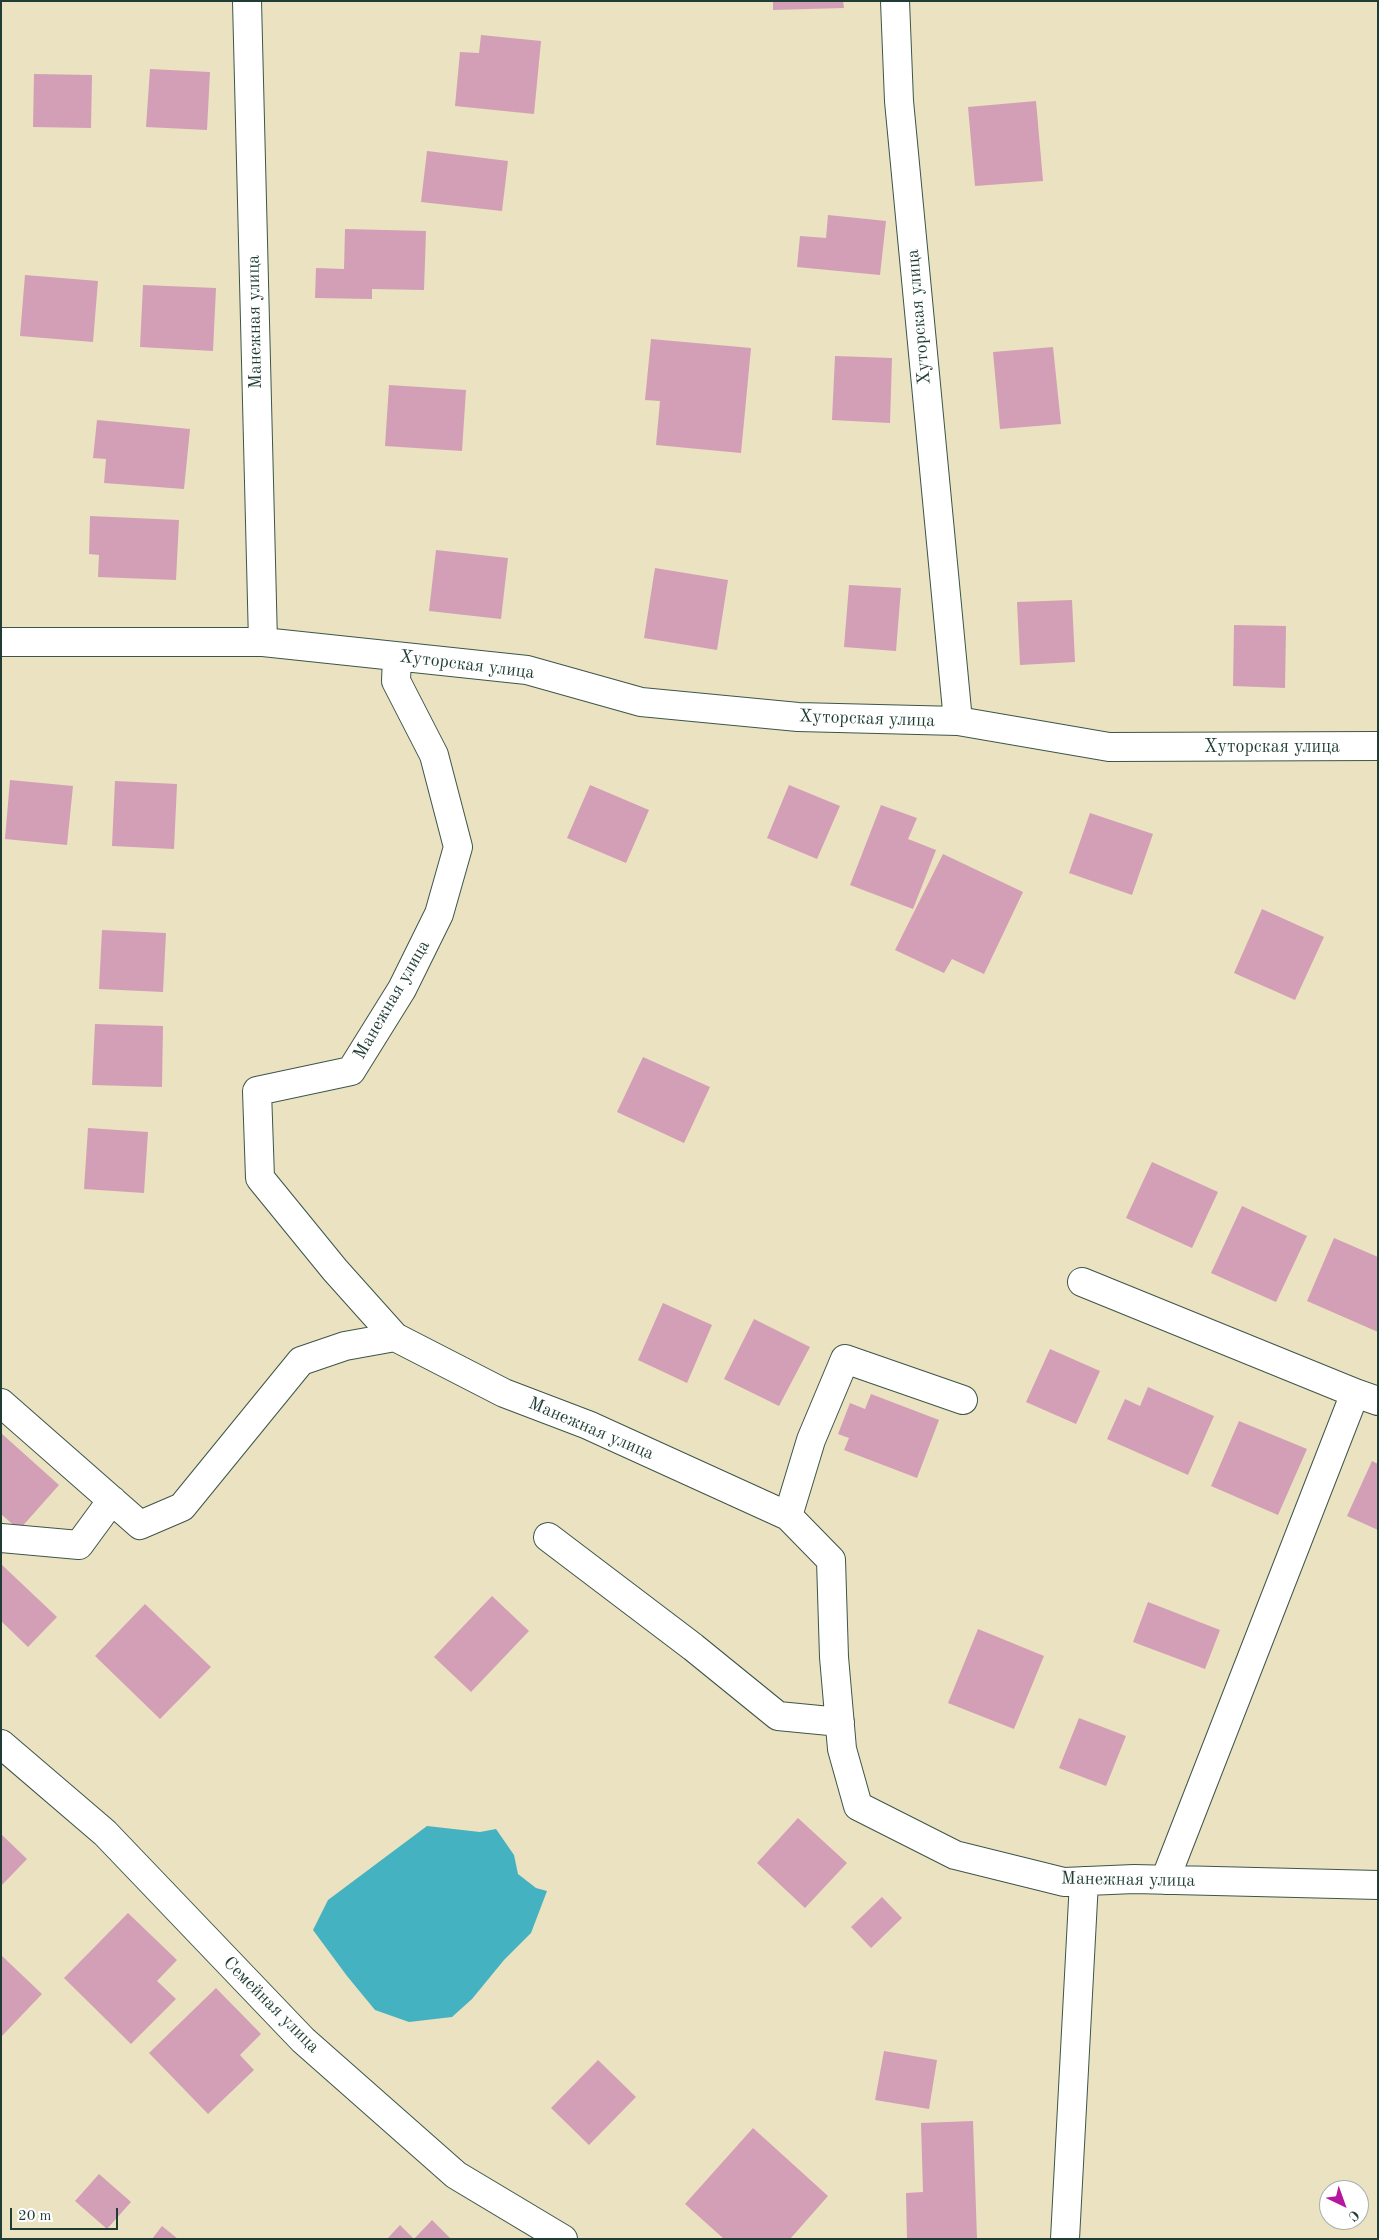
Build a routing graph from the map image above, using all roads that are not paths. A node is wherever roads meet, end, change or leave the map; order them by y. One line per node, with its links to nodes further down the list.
1 (248, 1): 4 (street, Манежная улица)
2 (896, 1): 6 (street, Хуторская улица)
3 (1, 642): 4 (street, Хуторская улица)
4 (263, 642): 5 (street, Хуторская улица)
5 (397, 657): 6 (street, Хуторская улица); 9 (street, Манежная улица)
6 (958, 721): 7 (street, Хуторская улица)
7 (1378, 746)
8 (1082, 1282): 10 (street)
9 (395, 1336): 13 (street); 14 (street, Манежная улица)
10 (1366, 1397): 19 (street)
11 (963, 1400): 14 (street)
12 (1, 1403): 13 (street)
13 (112, 1500): 16 (street)
14 (788, 1516): 17 (street, Манежная улица)
15 (548, 1537): 17 (street)
16 (1, 1538)
17 (840, 1722): 20 (street, Манежная улица)
18 (1, 1744): 22 (street, Семейная улица)
19 (1165, 1880): 20 (street, Манежная улица); 21 (street, Манежная улица)
20 (1084, 1881): 23 (street)
21 (1378, 1885)
22 (563, 2239)
23 (1065, 2239)

